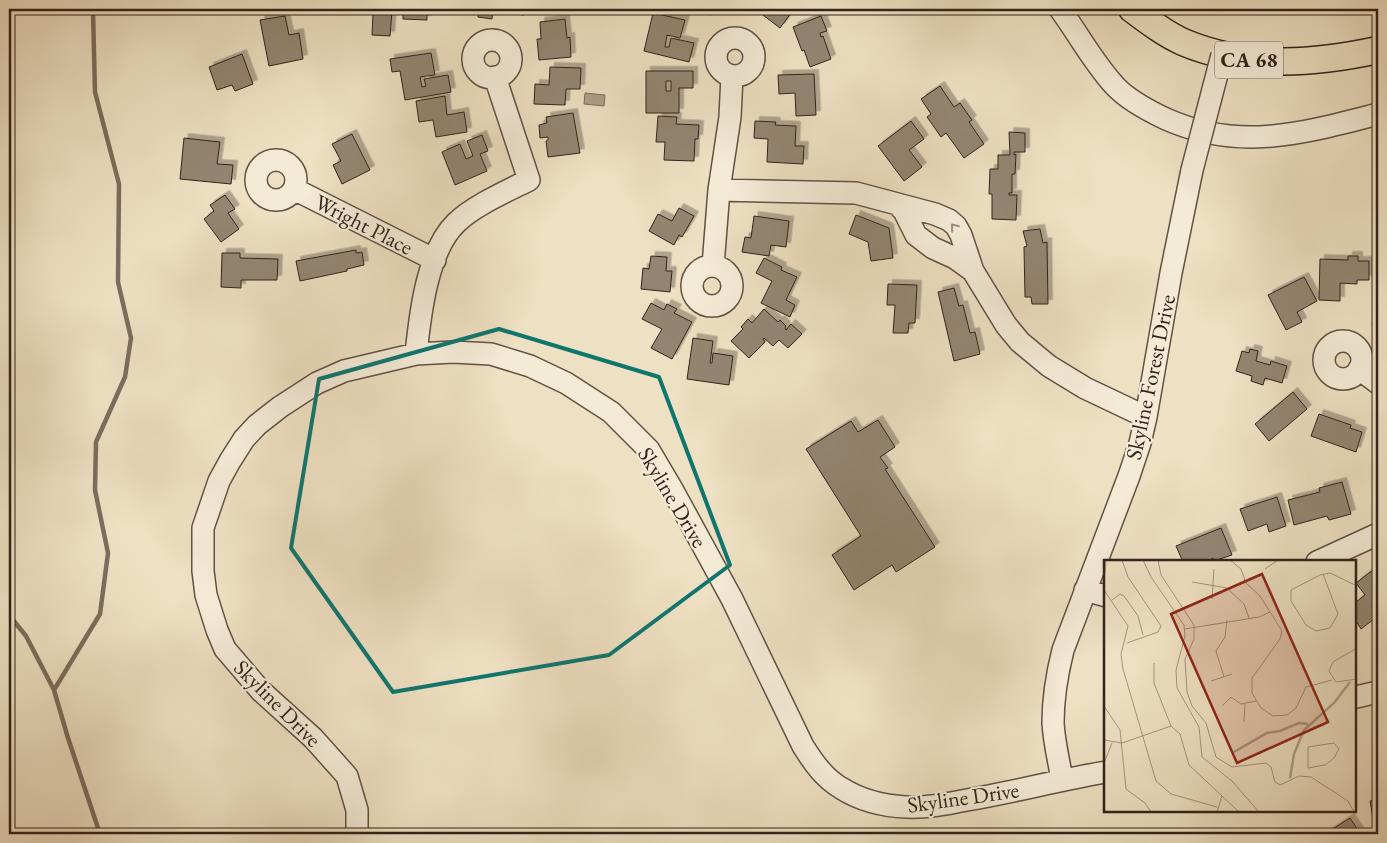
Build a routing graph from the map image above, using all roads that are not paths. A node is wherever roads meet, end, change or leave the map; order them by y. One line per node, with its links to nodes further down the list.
1 (1060, 9): 7 (street)
2 (1132, 9): 4 (main road, CA 68)
3 (1378, 50): 4 (main road, CA 68)
4 (1222, 56): 17 (street, Skyline Forest Drive, bridge)
5 (732, 76): 9 (street)
6 (496, 77): 11 (street)
7 (1378, 114)
8 (294, 189): 11 (street, Wright Place)
9 (720, 190): 10 (street); 12 (street)
10 (897, 204): 13 (street); 13 (street, one-way to 10)
11 (434, 260): 14 (street)
12 (713, 266)
13 (973, 271): 17 (street)
14 (416, 354): 25 (street, Skyline Drive); 26 (street, Skyline Drive)
15 (1359, 369): 16 (street)
16 (1378, 383)
17 (1146, 417): 20 (street, Skyline Forest Drive)
18 (1378, 534): 19 (street)
19 (1321, 560)
20 (1085, 590): 21 (street); 25 (street, Skyline Forest Drive)
21 (1104, 595)
22 (1378, 692): 23 (street)
23 (1357, 697)
24 (1104, 772): 25 (street, Skyline Drive)
25 (1062, 780)
26 (357, 834)

